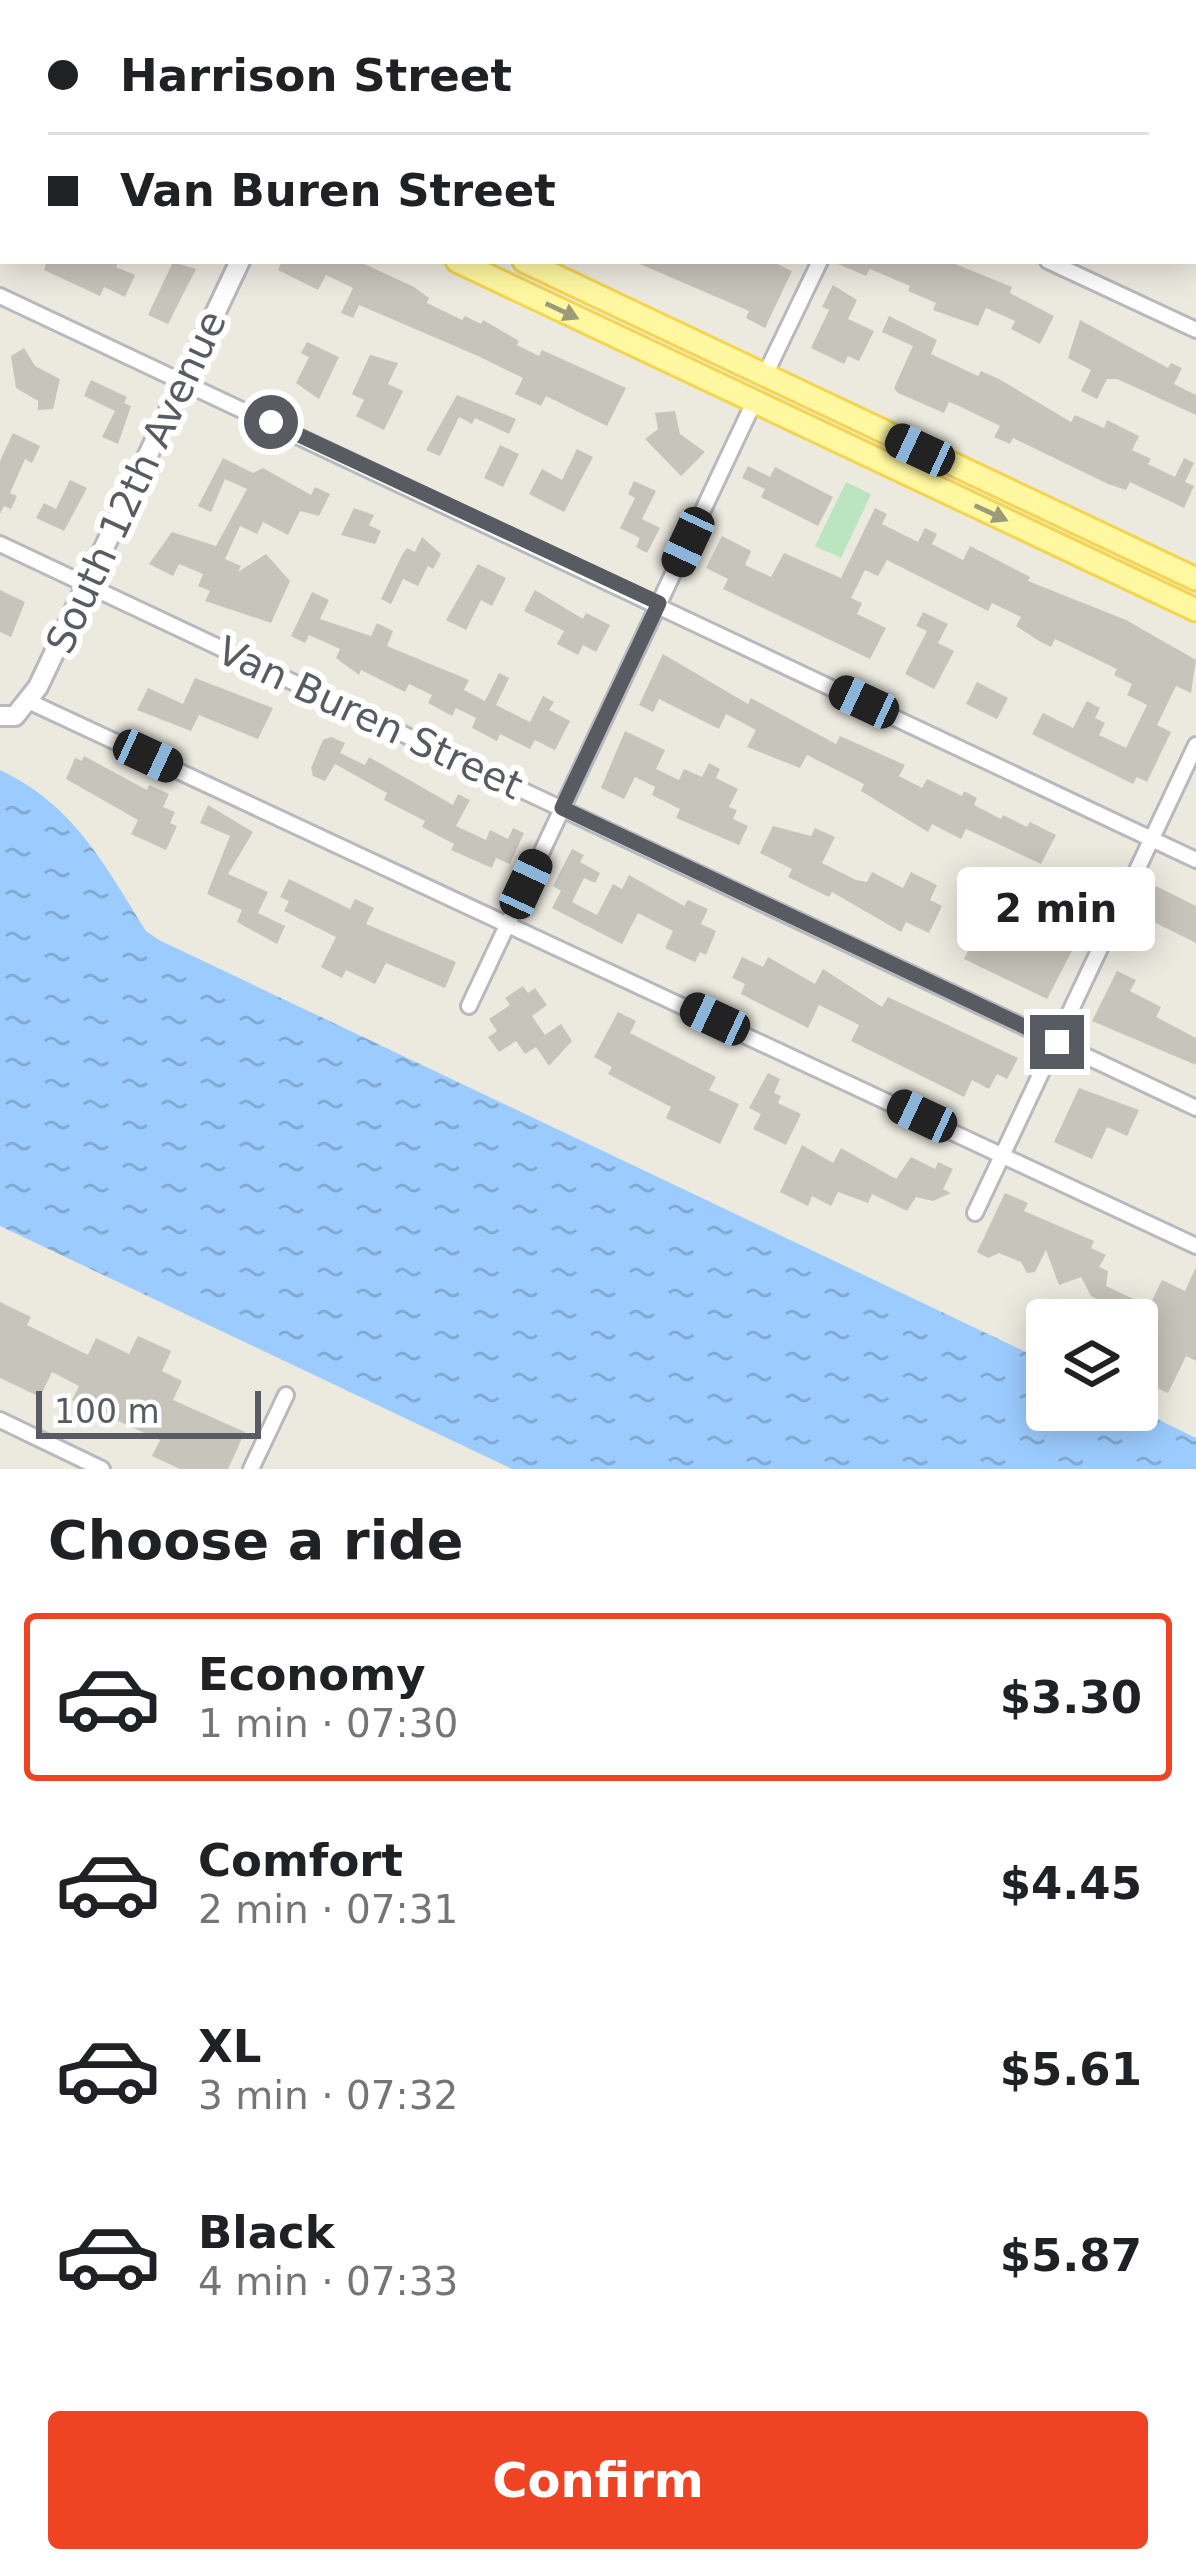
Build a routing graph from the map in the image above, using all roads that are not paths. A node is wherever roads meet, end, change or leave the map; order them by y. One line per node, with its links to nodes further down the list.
1 (239, 264): 10 (street, South 12th Avenue)
2 (463, 264): 8 (main road, one-way to 8)
3 (530, 264): 9 (main road)
4 (819, 264): 9 (street)
5 (1054, 264): 7 (street)
6 (0, 296): 10 (street)
7 (1196, 330)
8 (673, 363): 9 (main road); 11 (main road)
9 (765, 375): 12 (main road)
10 (185, 382): 15 (street, South 12th Avenue); 16 (street)
11 (754, 402): 12 (main road); 16 (street); 17 (main road, one-way to 17)
12 (820, 403): 14 (main road)
13 (0, 544): 15 (street, Van Buren Street)
14 (1196, 579)
15 (88, 585): 18 (street, South 12th Avenue); 21 (street, Van Buren Street)
16 (659, 603): 21 (street); 22 (street)
17 (1196, 610)
18 (28, 701): 19 (street); 24 (street)
19 (0, 716)
20 (1196, 745): 22 (street)
21 (562, 808): 24 (street); 26 (street, Van Buren Street)
22 (1152, 840): 23 (street); 26 (street)
23 (1196, 860)
24 (509, 922): 25 (street); 28 (street)
25 (469, 1006)
26 (1057, 1042): 27 (street, Van Buren Street); 28 (street)
27 (1196, 1108)
28 (1004, 1155): 29 (street); 30 (street)
29 (975, 1213)
30 (1196, 1246)
31 (286, 1395): 34 (street)
32 (0, 1420): 33 (street)
33 (102, 1469)
34 (251, 1469)

